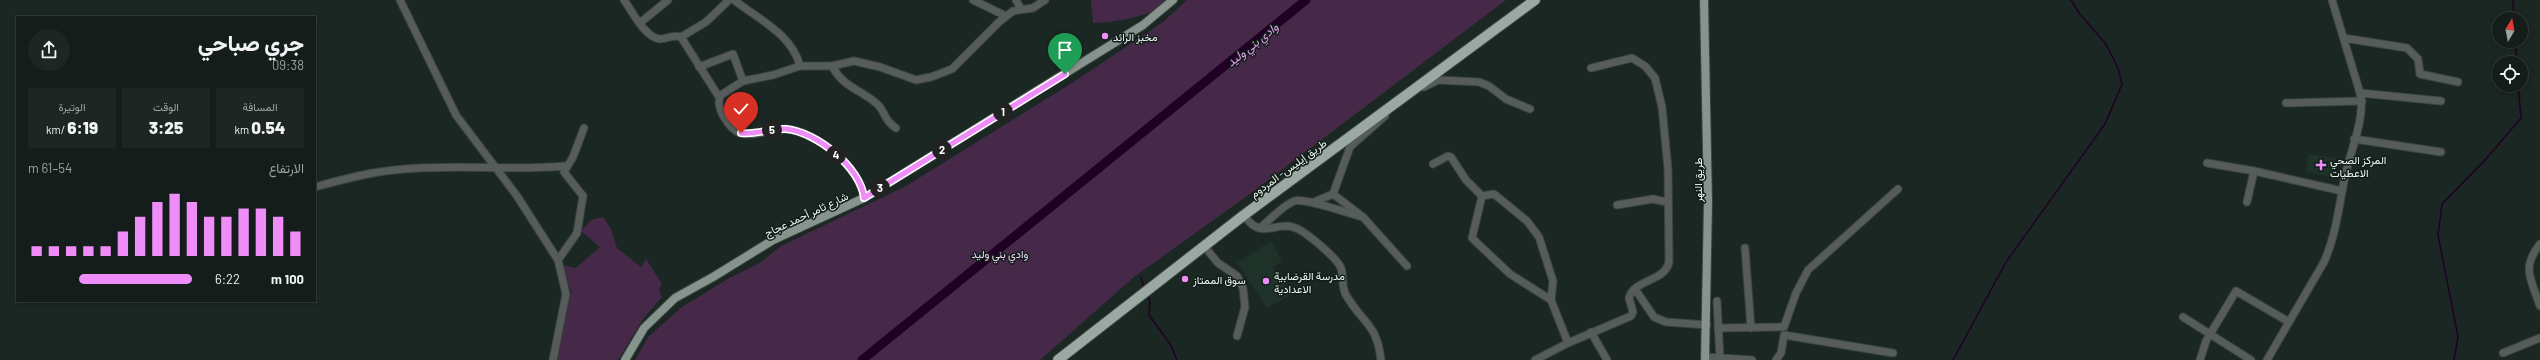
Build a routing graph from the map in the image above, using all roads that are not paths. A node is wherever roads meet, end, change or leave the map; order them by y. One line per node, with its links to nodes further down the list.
1 (400, 0): 37 (street)
2 (624, 0): 15 (street)
3 (668, 0): 15 (street)
4 (729, 0): 16 (street)
5 (734, 0): 18 (street)
6 (973, 0): 14 (street)
7 (1016, 0): 13 (street)
8 (1045, 0): 13 (street)
9 (1173, 0): 44 (main road, شارع ثامر أحمد عجاج)
10 (1535, 0): 28 (highway, طريق إيليس- المردوم)
11 (1704, 0): 63 (main road, طريق النهر)
12 (2332, 0): 17 (street)
13 (1021, 8): 14 (street)
14 (1006, 16): 19 (street)
15 (640, 22): 16 (street)
16 (681, 37): 20 (street)
17 (2344, 38): 23 (street); 25 (street)
18 (800, 66): 19 (street); 22 (street)
19 (832, 66): 31 (street)
20 (699, 67): 22 (street); 24 (street)
21 (1591, 68): 46 (street)
22 (743, 81): 24 (street)
23 (2458, 82)
24 (719, 97): 44 (street)
25 (2361, 97): 26 (street); 27 (street); 32 (street)
26 (2441, 100)
27 (2286, 103)
28 (1394, 106): 29 (street); 42 (street); 49 (highway, طريق إيليس- المردوم)
29 (1530, 108)
30 (584, 128): 36 (street)
31 (896, 128)
32 (2354, 139): 33 (street); 41 (street)
33 (2442, 152)
34 (2207, 163): 38 (street)
35 (1433, 164): 43 (street)
36 (566, 166): 37 (street); 55 (street)
37 (494, 169): 39 (street); 55 (street)
38 (2254, 170): 41 (street); 47 (street)
39 (316, 187)
40 (1898, 189): 66 (street)
41 (2342, 191): 62 (street)
42 (1333, 194): 45 (street); 50 (street)
43 (1482, 196): 58 (street); 58 (street)
44 (864, 198): 77 (main road, شارع ثامر أحمد عجاج)
45 (1314, 202): 50 (street); 51 (street)
46 (1667, 202): 48 (street); 57 (street)
47 (2247, 202)
48 (1617, 205)
49 (1244, 214): 51 (street); 53 (highway, طريق إيليس- المردوم)
50 (1364, 217): 56 (street)
51 (1260, 228): 79 (street)
52 (2540, 244): 60 (street)
53 (1204, 246): 69 (street); 78 (highway, طريق إيليس- المردوم)
54 (1745, 248): 65 (street)
55 (558, 260): 76 (street)
56 (1407, 266)
57 (1635, 289): 63 (street); 67 (street)
58 (1551, 300): 71 (street)
59 (1716, 301): 64 (street)
60 (2540, 306)
61 (2183, 317): 68 (street)
62 (2290, 322): 68 (street); 86 (street)
63 (1707, 325): 74 (main road, طريق النهر)
64 (1718, 328): 65 (street); 75 (street)
65 (1750, 328): 66 (street)
66 (1784, 331): 72 (street); 83 (street)
67 (1591, 332): 71 (street); 81 (street)
68 (2210, 334): 84 (street); 85 (street)
69 (1237, 336)
70 (2540, 338): 73 (street)
71 (1568, 343): 80 (street)
72 (1893, 353)
73 (2503, 353)
74 (1706, 359): 75 (street)
75 (1720, 359): 82 (street)
76 (554, 360)
77 (625, 360)
78 (1058, 360)
79 (1381, 360)
80 (1535, 360)
81 (1607, 360)
82 (1752, 360)
83 (1776, 360)
84 (2200, 360)
85 (2251, 360)
86 (2267, 360)

